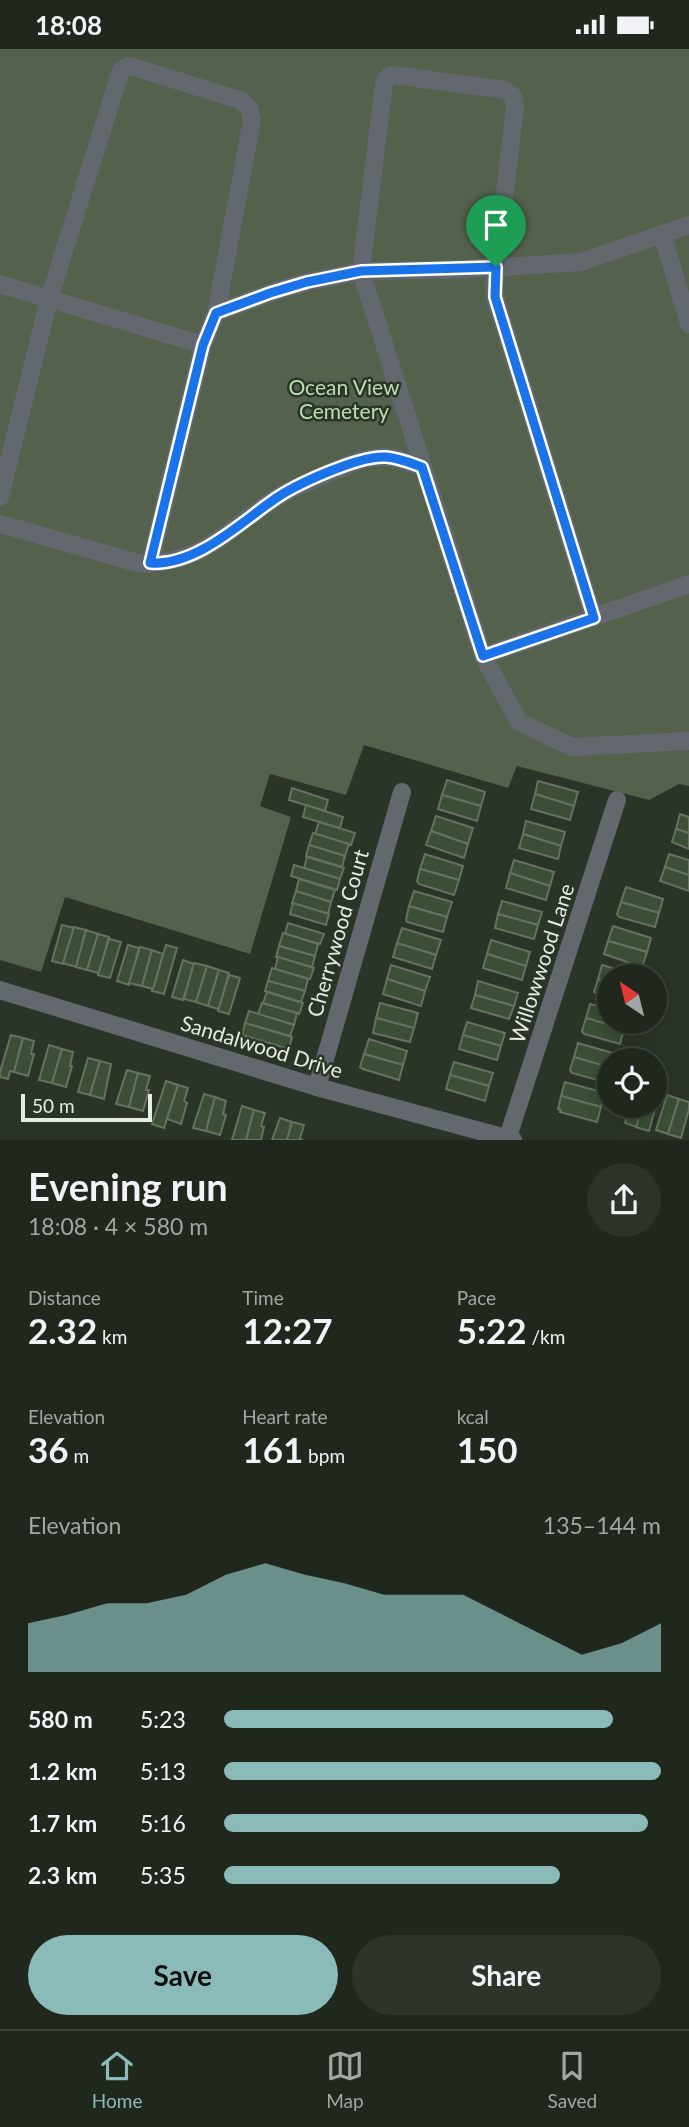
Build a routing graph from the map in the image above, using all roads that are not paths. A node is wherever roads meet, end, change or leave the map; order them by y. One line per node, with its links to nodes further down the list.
1 (689, 225): 2 (street)
2 (662, 234): 3 (street); 8 (street)
3 (496, 267): 4 (street); 4 (street); 15 (street)
4 (361, 271): 7 (street); 10 (street)
5 (0, 284): 6 (street)
6 (49, 299): 7 (street); 9 (street); 11 (street)
7 (216, 313): 9 (street)
8 (689, 324)
9 (203, 345): 13 (street)
10 (422, 467): 13 (street); 16 (street)
11 (0, 496)
12 (0, 524): 13 (street)
13 (150, 563)
14 (689, 584): 15 (street)
15 (594, 618): 16 (street)
16 (483, 656): 17 (street)
17 (689, 741)
18 (402, 792): 21 (street, Cherrywood Court)
19 (617, 800): 22 (street, Willowwood Lane)
20 (0, 990): 21 (street, Sandalwood Drive)
21 (317, 1087): 22 (street, Sandalwood Drive)
22 (510, 1140)

